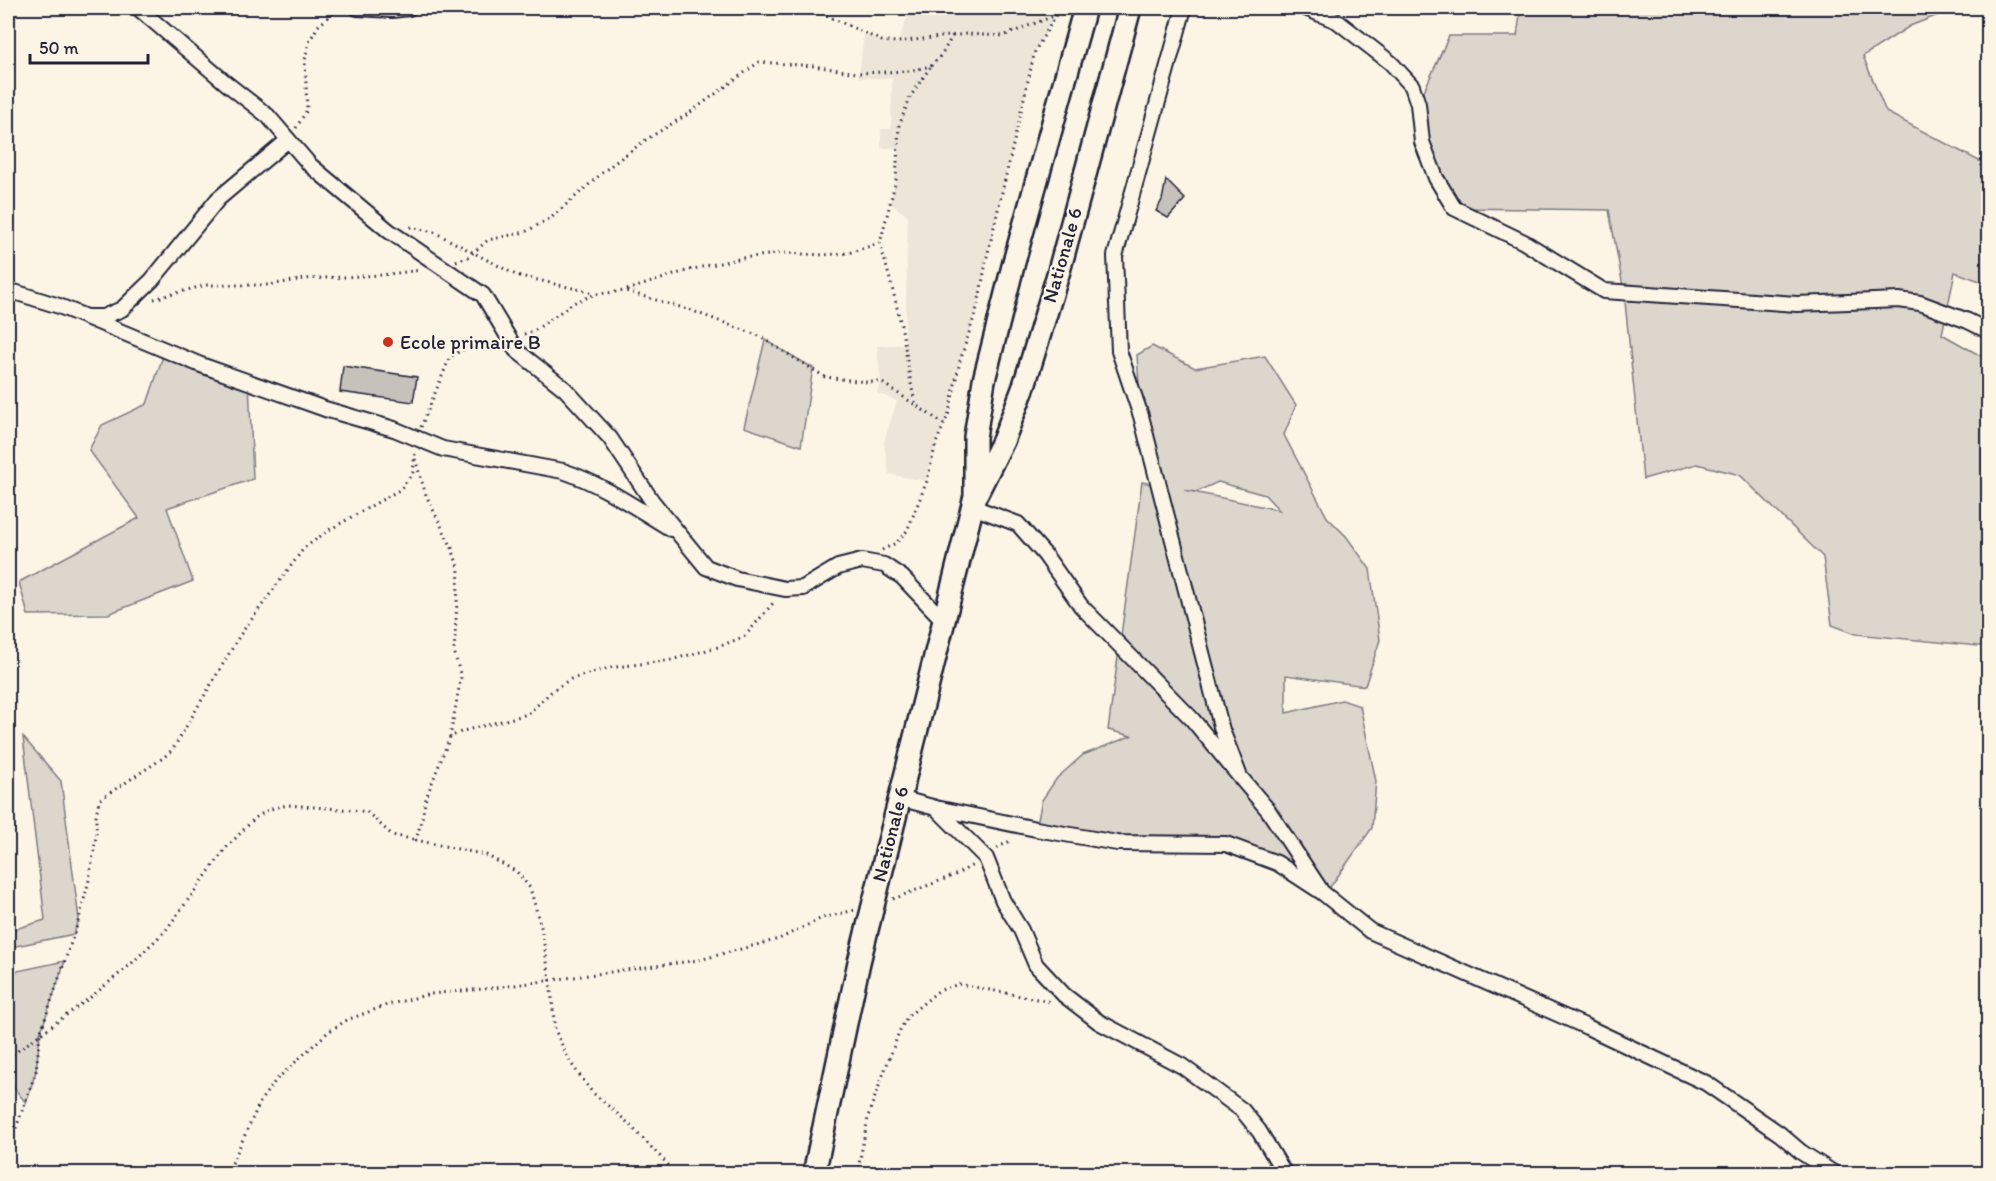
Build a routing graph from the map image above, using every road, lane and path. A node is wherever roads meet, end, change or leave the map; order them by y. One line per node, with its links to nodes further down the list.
1 (138, 8): 14 (street)
2 (339, 8): 14 (path)
3 (357, 8): 4 (street)
4 (409, 8)
5 (810, 8): 12 (path)
6 (1057, 8): 11 (path)
7 (1085, 8): 30 (main road, Nationale 6)
8 (1131, 8): 30 (main road, Nationale 6)
9 (1184, 8): 36 (street)
10 (1305, 8): 24 (street)
11 (1056, 15): 12 (path); 27 (path)
12 (952, 35): 13 (path)
13 (931, 66): 16 (path); 17 (path)
14 (288, 140): 15 (street); 23 (street)
15 (385, 227): 17 (path); 18 (street)
16 (880, 243): 20 (path); 26 (path)
17 (474, 251): 18 (path); 21 (path)
18 (442, 267): 22 (path); 25 (street)
19 (8, 290): 23 (street)
20 (625, 291): 21 (path); 26 (path)
21 (596, 294): 25 (path)
22 (152, 299)
23 (86, 317): 28 (street)
24 (1989, 331)
25 (509, 339): 28 (path); 31 (street)
26 (917, 407): 27 (path)
27 (944, 424): 32 (path)
28 (417, 439): 29 (path); 31 (street)
29 (414, 459): 35 (path); 46 (path)
30 (974, 502): 34 (main road, Nationale 6); 36 (street)
31 (680, 535): 33 (street)
32 (862, 561): 33 (street); 34 (street)
33 (785, 589): 35 (path)
34 (944, 621): 37 (main road, Nationale 6)
35 (450, 737): 40 (path)
36 (1240, 777): 42 (street)
37 (899, 798): 38 (street); 43 (main road, Nationale 6)
38 (936, 808): 39 (street); 41 (street)
39 (1036, 830): 41 (path); 42 (street)
40 (416, 840): 44 (path); 46 (path)
41 (986, 858): 43 (path); 45 (street)
42 (1323, 893): 54 (street)
43 (873, 906): 44 (path); 51 (main road, Nationale 6)
44 (550, 980): 49 (path); 50 (path)
45 (1080, 1008): 52 (path); 53 (street)
46 (40, 1034): 47 (path); 48 (path)
47 (8, 1058)
48 (8, 1151)
49 (226, 1173)
50 (677, 1173)
51 (814, 1173)
52 (857, 1173)
53 (1284, 1173)
54 (1835, 1173)

